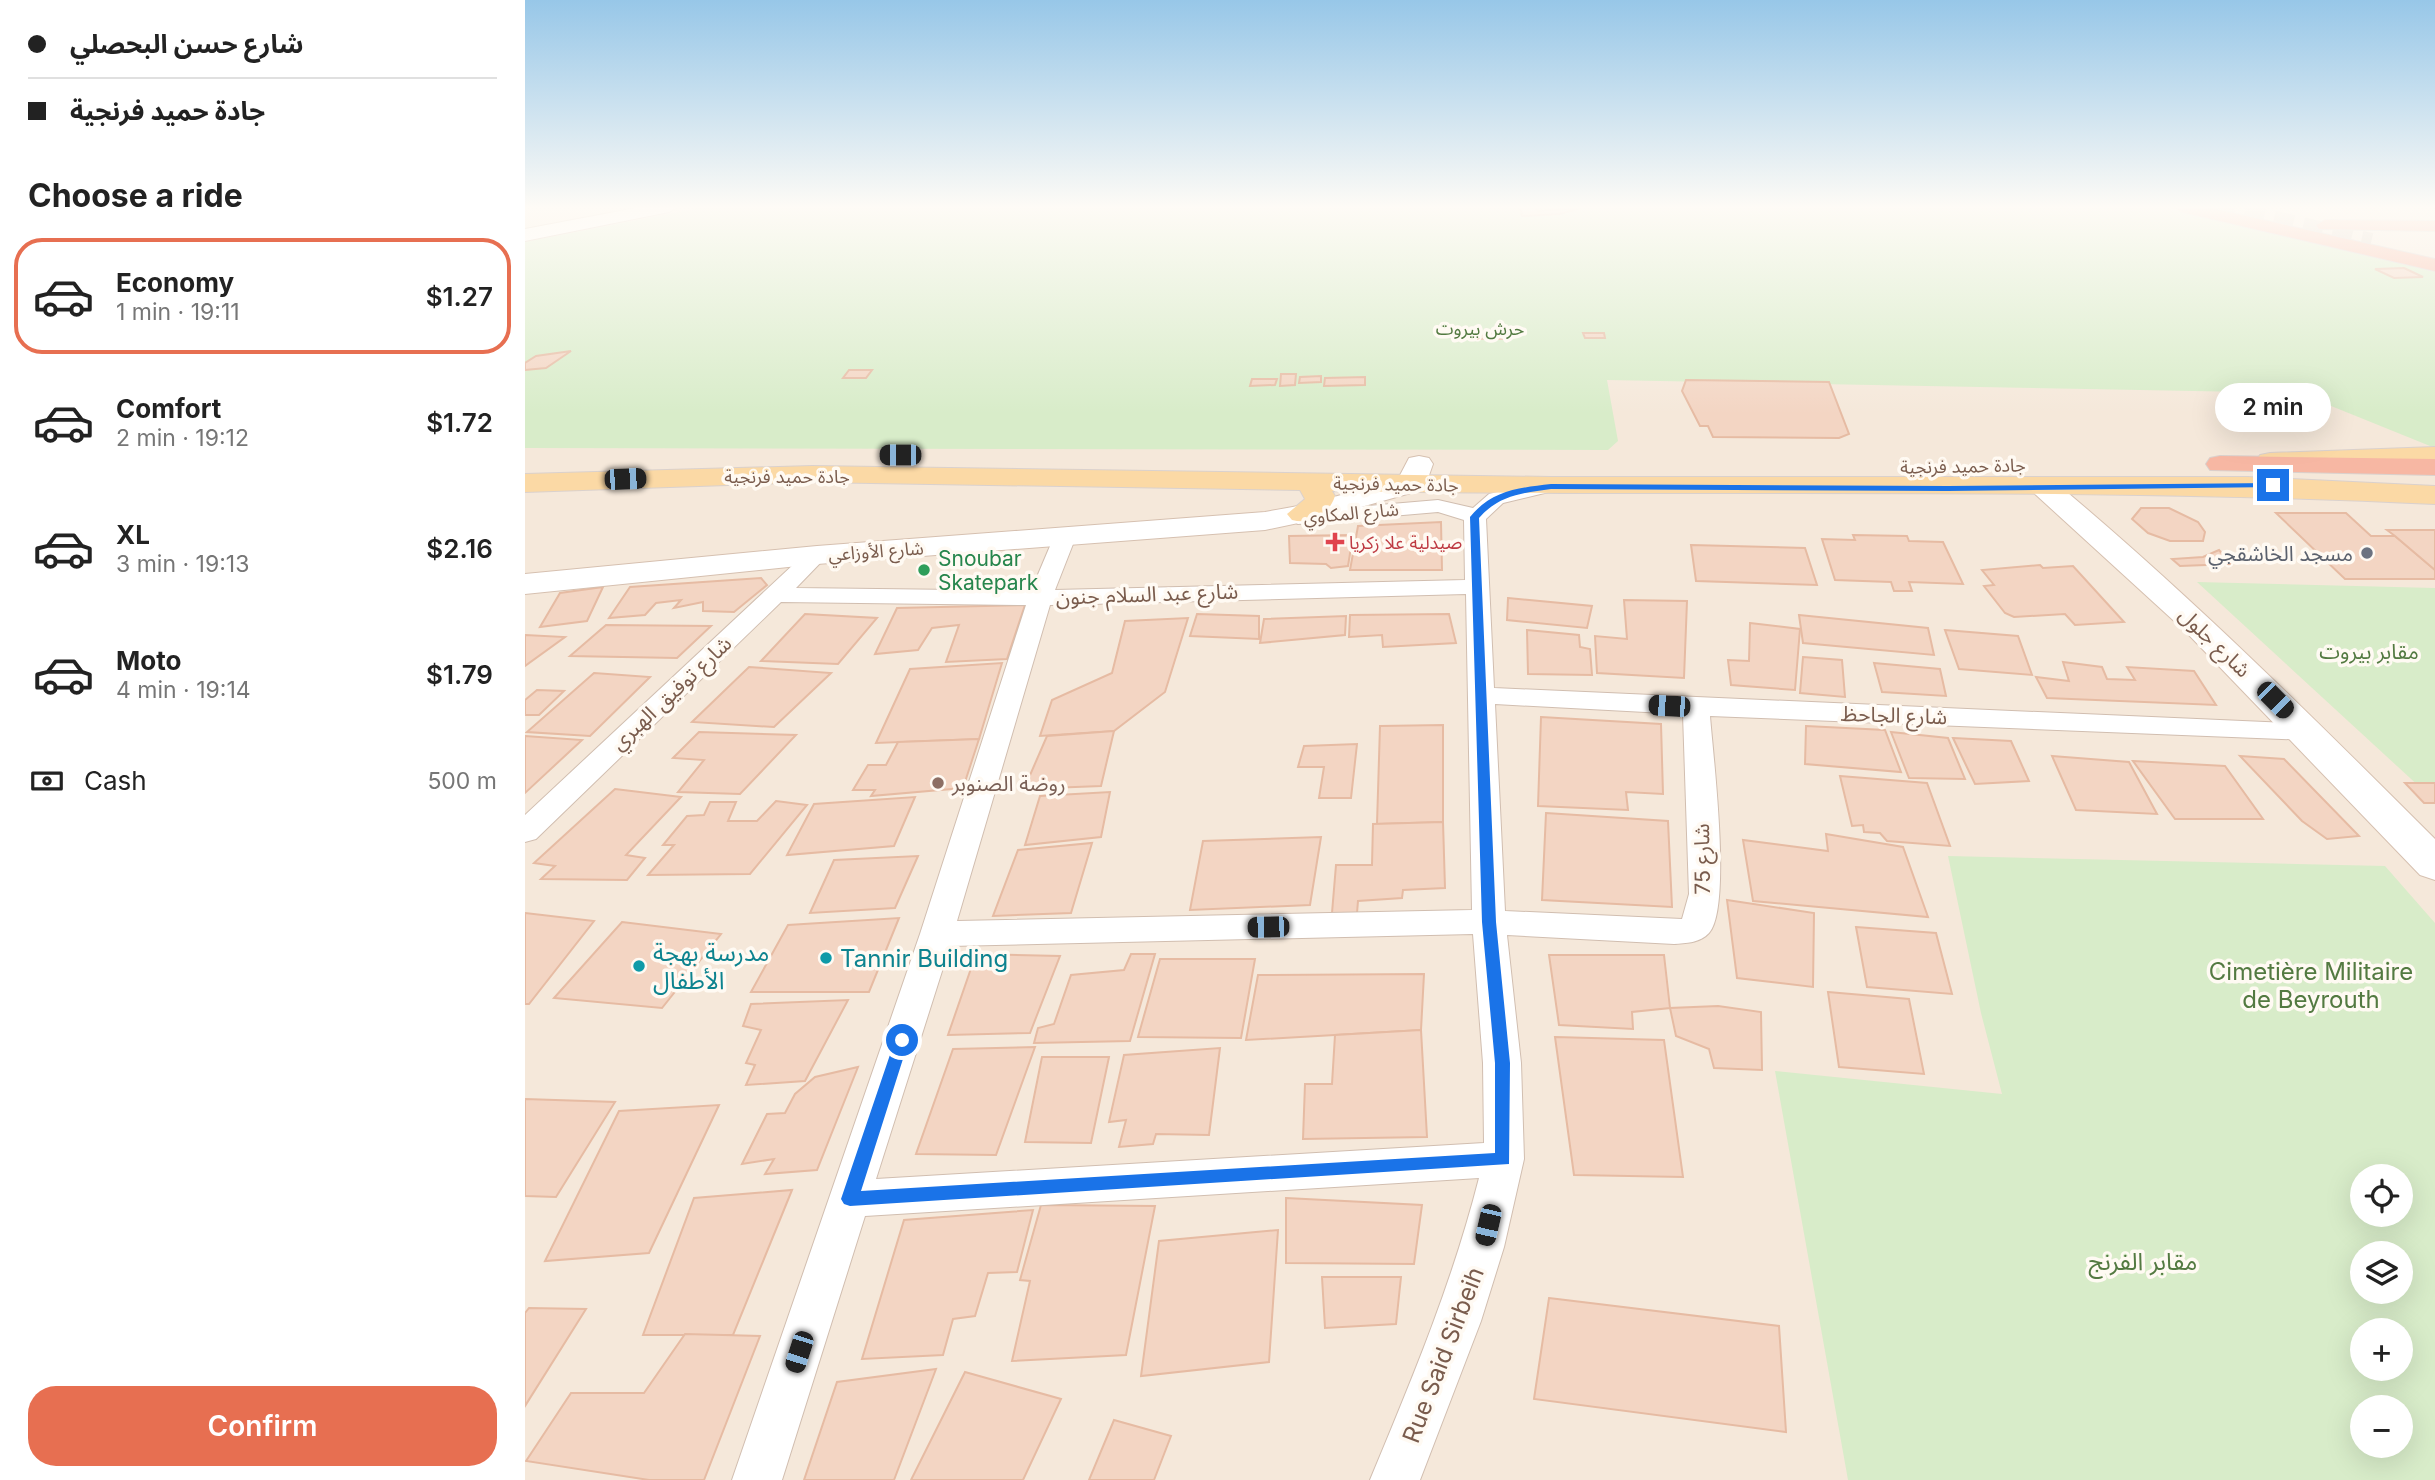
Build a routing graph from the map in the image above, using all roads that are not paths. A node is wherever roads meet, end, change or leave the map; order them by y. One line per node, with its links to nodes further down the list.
1 (2435, 455): 3 (main road)
2 (525, 460): 5 (main road, جادة حميد فرنجية)
3 (2220, 464): 4 (highway, جادة حميد فرنجية); 5 (main road, جادة حميد فرنجية)
4 (2435, 467)
5 (1414, 474): 6 (main road, جادة حميد فرنجية); 9 (main road, جادة حميد فرنجية); 13 (main road, شارع الأوزاعي)
6 (1308, 482): 7 (main road, جادة حميد فرنجية); 13 (main road)
7 (525, 483)
8 (2435, 483): 10 (highway, جادة حميد فرنجية)
9 (1551, 486): 11 (main road, جادة حميد فرنجية); 14 (street)
10 (2248, 486): 11 (main road, جادة حميد فرنجية); 12 (main road)
11 (2045, 488): 24 (main road, شارع جلول)
12 (2435, 495)
13 (1302, 514): 15 (main road, شارع الأوزاعي)
14 (1475, 517): 15 (street, شارع المكاوي); 19 (street, Rue Said Sirbeih)
15 (1265, 521): 16 (main road, شارع الأوزاعي)
16 (1064, 539): 17 (main road, شارع الأوزاعي); 21 (street)
17 (817, 555): 18 (main road, شارع الأوزاعي); 20 (street, شارع توفيق الهبري)
18 (525, 584)
19 (1477, 587): 21 (street, شارع عبد السلام جنون); 22 (street, Rue Said Sirbeih)
20 (775, 595): 21 (street, شارع عبد السلام جنون); 25 (street, شارع توفيق الهبري)
21 (1040, 597): 28 (street)
22 (1481, 695): 23 (street, شارع الجاحظ); 27 (street, Rue Said Sirbeih)
23 (1696, 707): 24 (street, شارع الجاحظ); 27 (street, شارع 75)
24 (2308, 732): 26 (main road, شارع جلول)
25 (525, 832)
26 (2435, 865)
27 (1489, 922): 28 (street); 29 (street, Rue Said Sirbeih)
28 (937, 934): 30 (street)
29 (1504, 1159): 30 (street); 32 (street, Rue Said Sirbeih)
30 (850, 1199): 31 (street)
31 (757, 1480)
32 (1395, 1480)

